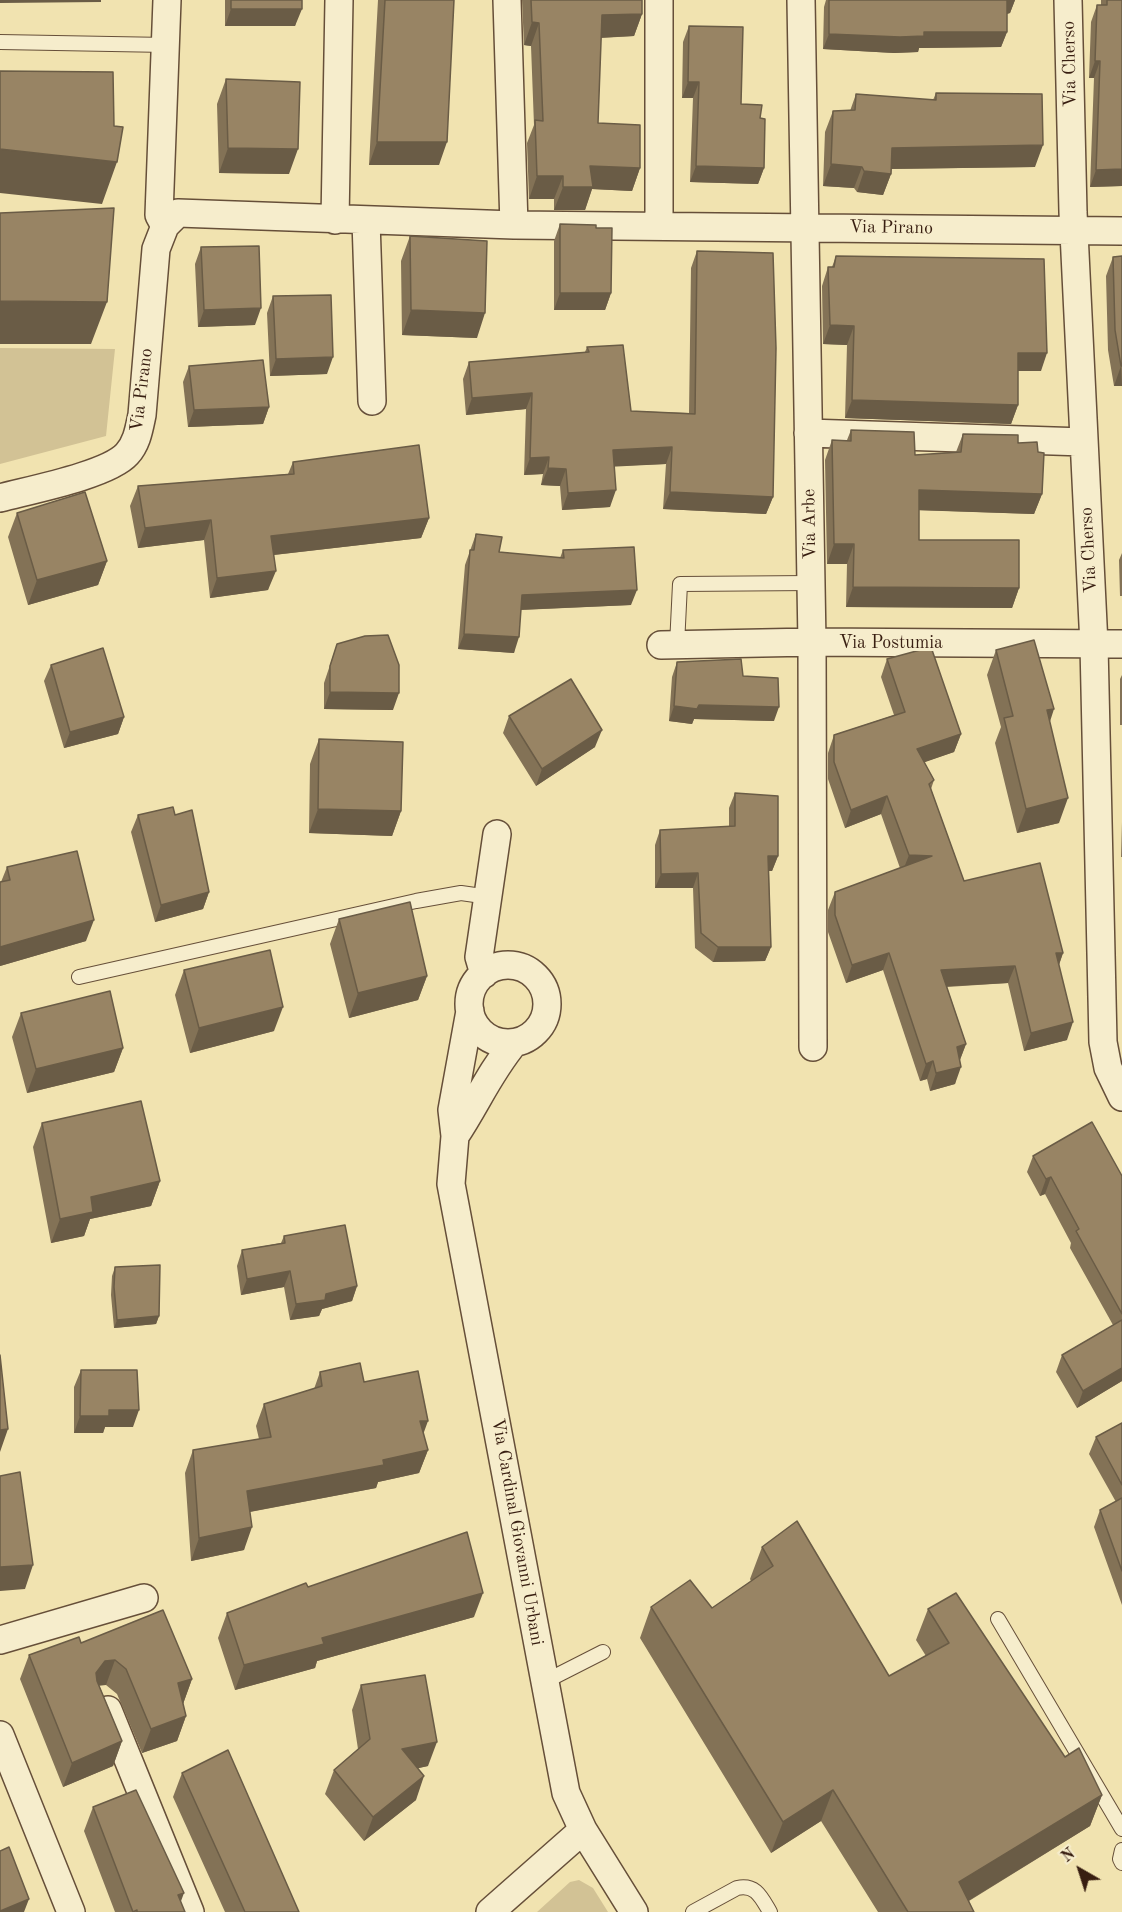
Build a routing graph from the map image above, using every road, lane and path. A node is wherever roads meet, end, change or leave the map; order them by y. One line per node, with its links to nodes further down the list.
1 (167, 0): 8 (street, Via Pirano)
2 (339, 0): 9 (street)
3 (507, 0): 11 (street)
4 (659, 0): 13 (street)
5 (801, 0): 14 (street, Via Arbe)
6 (1068, 0): 15 (street, Via Cherso)
7 (0, 42): 8 (lane)
8 (167, 45): 12 (street, Via Pirano)
9 (335, 220): 10 (street, Via Pirano); 12 (street, Via Pirano)
10 (366, 220): 11 (street, Via Pirano); 17 (street)
11 (514, 225): 13 (street, Via Pirano)
12 (165, 226): 20 (street, Via Pirano)
13 (659, 226): 14 (street, Via Pirano)
14 (807, 227): 15 (street, Via Pirano); 18 (street, Via Arbe)
15 (1076, 230): 16 (street, Via Pirano); 19 (street, Via Cherso)
16 (1122, 231)
17 (372, 401)
18 (808, 433): 19 (street); 21 (street, Via Arbe)
19 (1084, 442): 25 (street, Via Cherso)
20 (0, 498)
21 (811, 583): 22 (street, Via Arbe); 24 (lane)
22 (812, 642): 24 (street, Via Postumia); 25 (street, Via Postumia); 32 (street, Via Arbe)
23 (1122, 644): 25 (street, Via Postumia)
24 (669, 645)
25 (1094, 645): 33 (street, Via Cherso)
26 (497, 834): 27 (street)
27 (489, 897): 28 (street); 29 (lane)
28 (484, 974): 30 (street); 31 (street)
29 (79, 977)
30 (470, 1011): 31 (street); 34 (street, Via Cardinal Giovanni Urbani)
31 (514, 1043): 34 (street)
32 (813, 1047)
33 (1122, 1096)
34 (454, 1136): 39 (street, Via Cardinal Giovanni Urbani)
35 (144, 1598): 37 (street)
36 (998, 1619): 42 (lane)
37 (0, 1640)
38 (603, 1652): 39 (lane)
39 (544, 1682): 43 (street, Via Cardinal Giovanni Urbani)
40 (104, 1700): 47 (street)
41 (0, 1735): 46 (street)
42 (1122, 1829)
43 (583, 1830): 48 (street); 49 (street, Via Cardinal Giovanni Urbani)
44 (1122, 1850): 45 (lane)
45 (1122, 1863)
46 (71, 1912)
47 (190, 1912)
48 (490, 1912)
49 (634, 1912)
50 (693, 1912): 51 (lane)
51 (770, 1912)

